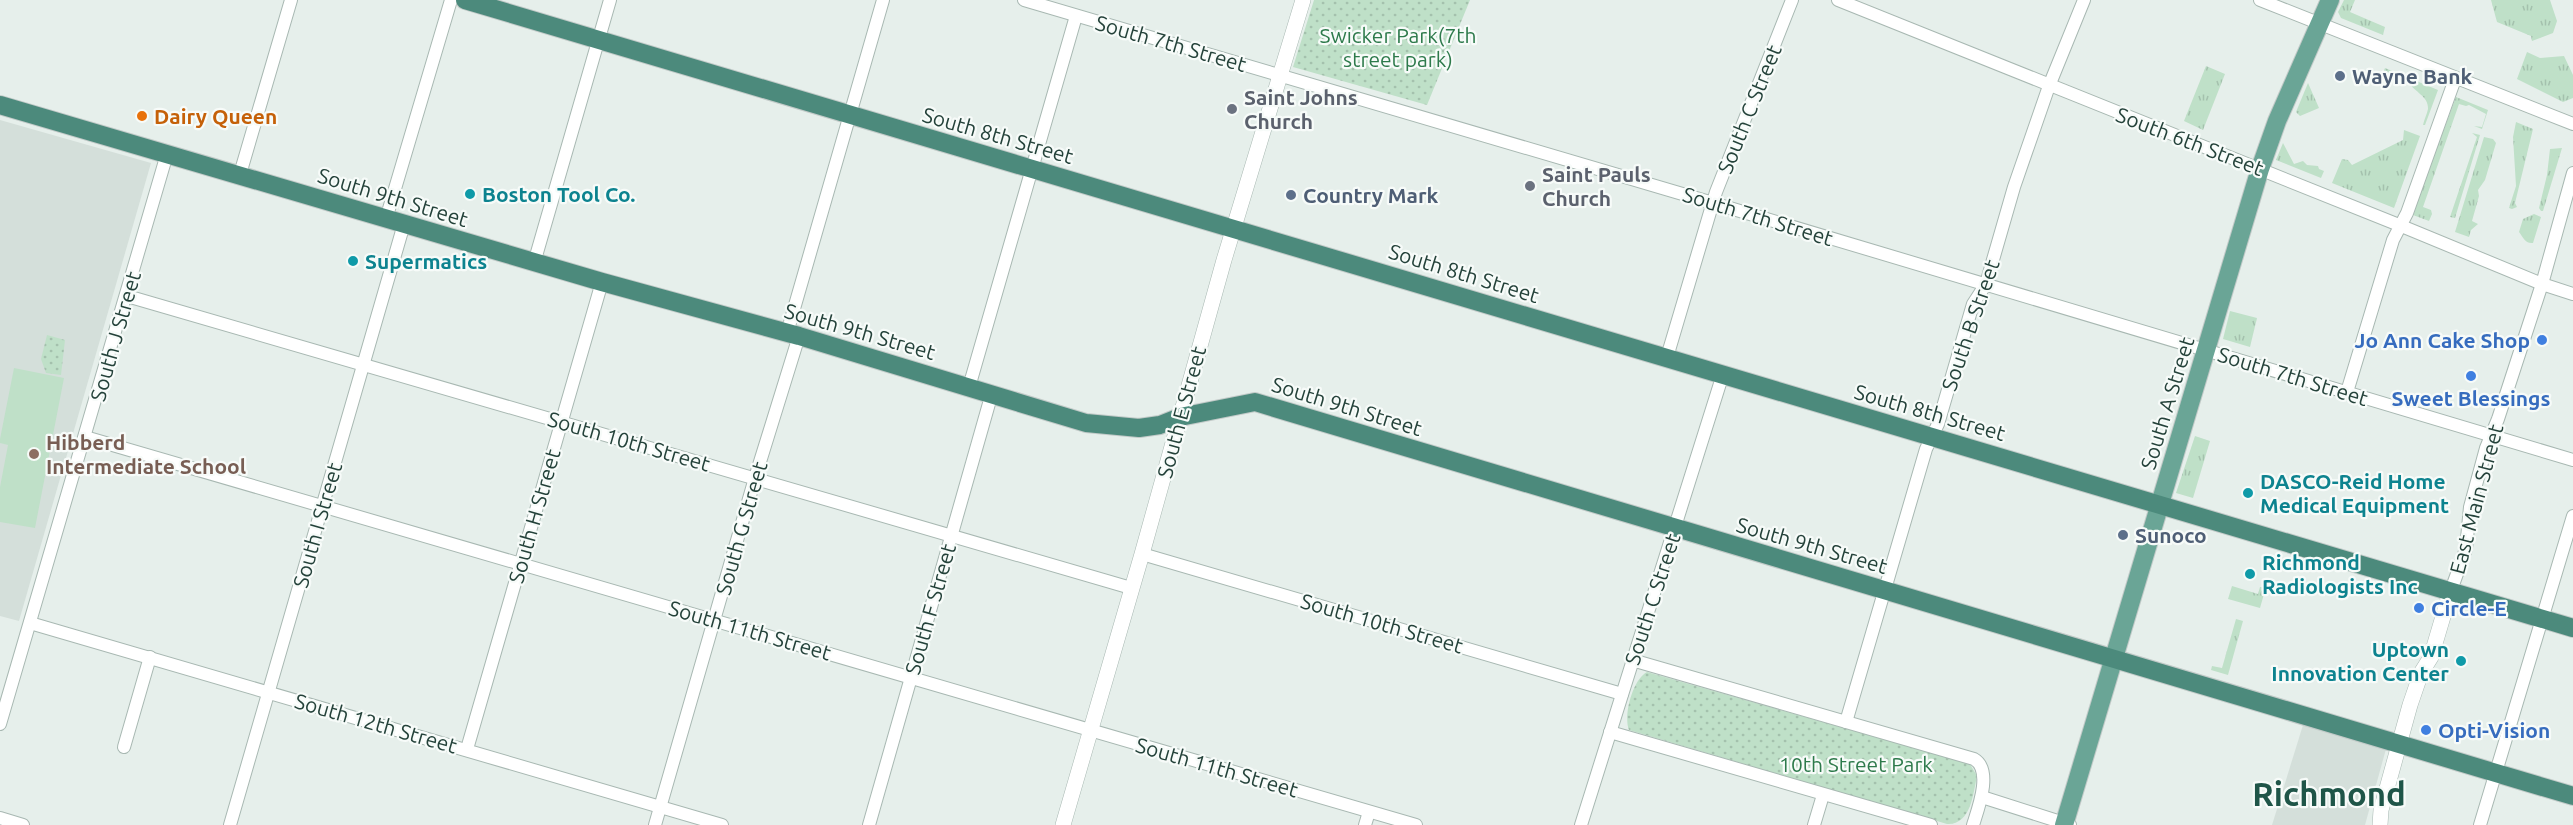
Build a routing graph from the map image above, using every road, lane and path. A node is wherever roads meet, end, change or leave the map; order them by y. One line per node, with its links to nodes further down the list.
1 (291, 0): 26 (street)
2 (451, 0): 28 (street)
3 (465, 0): 15 (highway, South 8th Street)
4 (610, 0): 15 (street)
5 (883, 0): 20 (street, South G Street)
6 (1024, 0): 13 (street, South 7th Street)
7 (1303, 0): 16 (street, South E Street)
8 (1792, 0): 27 (street, South C Street)
9 (1838, 0): 18 (street, South 6th Street)
10 (2084, 0): 18 (street, South B Street)
11 (2260, 0): 14 (street)
12 (2330, 0): 14 (main road, South A Street)
13 (1076, 16): 16 (street, South 7th Street); 23 (street)
14 (2319, 23): 17 (street); 24 (main road, South A Street)
15 (599, 39): 20 (highway, South 8th Street); 32 (street)
16 (1281, 76): 27 (street, South 7th Street); 31 (street, South E Street)
17 (2455, 79): 21 (street); 30 (street)
18 (2049, 86): 24 (street, South 6th Street); 34 (street, South B Street)
19 (0, 105): 22 (highway, South 9th Street)
20 (851, 115): 23 (highway, South 8th Street); 38 (street, South G Street)
21 (2573, 124)
22 (167, 154): 26 (highway, South 9th Street); 37 (street, South J Street)
23 (1033, 169): 31 (highway, South 8th Street); 43 (street)
24 (2260, 169): 30 (street, South 6th Street); 39 (main road, South A Street)
25 (2573, 173): 35 (street, East Main Street)
26 (240, 174): 28 (highway, South 9th Street)
27 (1713, 202): 34 (street, South 7th Street); 40 (street, South C Street)
28 (386, 219): 29 (highway, South 9th Street)
29 (404, 224): 32 (highway, South 9th Street); 41 (street, South I Street)
30 (2399, 225): 35 (street, South 6th Street); 44 (street)
31 (1235, 229): 40 (highway, South 8th Street); 46 (street, South E Street)
32 (534, 263): 33 (highway, South 9th Street)
33 (602, 282): 38 (highway, South 9th Street); 47 (street, South H Street)
34 (1986, 284): 39 (street, South 7th Street); 48 (street, South B Street)
35 (2542, 284): 36 (street, South 6th Street); 49 (street, East Main Street)
36 (2573, 294)
37 (127, 296): 41 (street, South 10th Street); 50 (street, South J Street)
38 (793, 335): 43 (highway, South 9th Street); 52 (street, South G Street)
39 (2207, 350): 44 (street, South 7th Street); 53 (main road, South A Street)
40 (1667, 357): 42 (highway, South 8th Street)
41 (363, 364): 47 (street, South 10th Street); 54 (street, South I Street)
42 (1723, 374): 48 (highway, South 8th Street); 56 (street, South C Street)
43 (969, 387): 45 (highway, South 9th Street)
44 (2347, 392): 49 (street, South 7th Street)
45 (992, 393): 46 (highway, South 9th Street); 57 (street, South F Street)
46 (1180, 417): 56 (highway, South 9th Street); 58 (street, South E Street)
47 (562, 421): 52 (street, South 10th Street); 59 (street, South H Street)
48 (1933, 436): 53 (highway, South 8th Street); 61 (street, South B Street)
49 (2490, 436): 51 (street, South 7th Street); 62 (street, East Main Street)
50 (85, 437): 54 (street, South 11th Street); 65 (street, South J Street)
51 (2573, 460)
52 (755, 478): 57 (street, South 10th Street); 63 (street, South G Street)
53 (2159, 503): 62 (highway, South 8th Street); 68 (main road, South A Street)
54 (322, 506): 59 (street, South 11th Street); 71 (street, South I Street)
55 (2573, 516): 64 (street)
56 (1676, 528): 61 (highway, South 9th Street); 69 (street, South C Street)
57 (951, 535): 60 (street, South 10th Street); 70 (street, South F Street)
58 (1142, 554): 60 (street, South E Street); 72 (street, South 10th Street)
59 (521, 562): 63 (street, South 11th Street); 79 (street, South H Street)
60 (1131, 588): 75 (street, South E Street)
61 (1885, 590): 68 (highway, South 9th Street); 73 (street, South B Street)
62 (2450, 593): 64 (highway, South 8th Street); 77 (street, East Main Street)
63 (714, 619): 70 (street, South 11th Street); 84 (street, South G Street)
64 (2543, 619): 66 (highway, South 8th Street); 80 (street)
65 (30, 623): 67 (street, South 12th Street); 74 (street, South J Street)
66 (2573, 628)
67 (150, 657): 71 (street, South 12th Street); 78 (street)
68 (2115, 658): 77 (highway, South 9th Street); 87 (main road, South A Street)
69 (1632, 660): 72 (street, South C Street); 73 (street)
70 (911, 677): 75 (street, South 11th Street); 92 (street, South F Street)
71 (268, 693): 79 (street, South 12th Street); 89 (street, South I Street)
72 (1622, 694): 76 (street, South C Street)
73 (1846, 722): 83 (street)
74 (0, 724)
75 (1091, 730): 85 (street, South 11th Street); 93 (street, South E Street)
76 (1610, 732): 81 (street); 96 (street, South C Street)
77 (2399, 745): 80 (highway, South 9th Street); 100 (street, East Main Street)
78 (124, 747)
79 (467, 749): 84 (street, South 12th Street)
80 (2496, 774): 82 (highway, South 9th Street); 101 (street)
81 (1823, 795): 97 (street); 98 (street)
82 (2573, 796)
83 (1982, 797): 87 (street); 99 (street)
84 (660, 807): 90 (street, South G Street); 91 (street, South 12th Street)
85 (1369, 812): 94 (street); 95 (street, South 11th Street)
86 (0, 818): 88 (street)
87 (2066, 824)
88 (23, 825)
89 (230, 825)
90 (655, 825)
91 (722, 825)
92 (868, 825)
93 (1063, 825)
94 (1365, 825)
95 (1416, 825)
96 (1581, 825)
97 (1814, 825)
98 (1931, 825)
99 (1973, 825)
100 (2380, 825)
101 (2480, 825)

